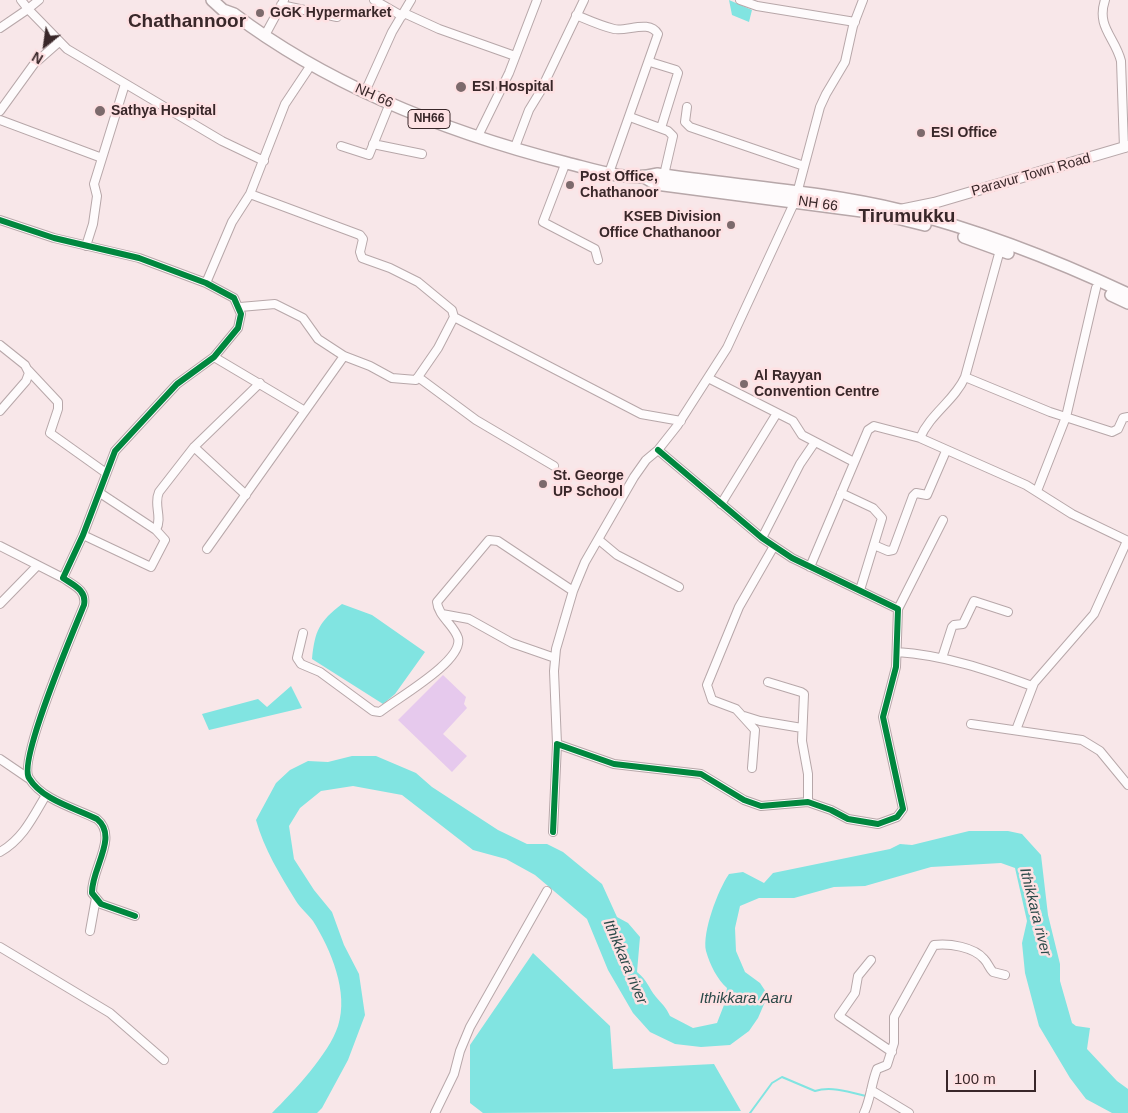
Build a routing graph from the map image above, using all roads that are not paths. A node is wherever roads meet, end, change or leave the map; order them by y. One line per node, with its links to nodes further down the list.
1 (21, 0): 13 (street)
2 (39, 0): 13 (street)
3 (212, 0): 14 (highway, NH 66 / NH66)
4 (223, 0): 14 (highway, NH 66 / NH66)
5 (374, 0): 15 (street)
6 (411, 0): 15 (street)
7 (537, 0): 22 (street)
8 (584, 0): 16 (street)
9 (740, 0): 18 (street)
10 (863, 0): 18 (street)
11 (1105, 0): 37 (street)
12 (283, 3): 17 (street); 20 (street)
13 (28, 9): 19 (street); 21 (street)
14 (234, 14): 20 (highway, NH 66 / NH66)
15 (403, 14): 22 (street); 26 (street)
16 (576, 15): 23 (street); 36 (street)
17 (336, 17)
18 (855, 22): 42 (street)
19 (0, 28)
20 (264, 37): 24 (highway, NH 66 / NH66)
21 (58, 42): 25 (street); 29 (street)
22 (516, 56): 33 (street)
23 (650, 62): 30 (street); 32 (street)
24 (311, 65): 26 (highway, NH 66 / NH66); 40 (street)
25 (125, 84): 39 (street); 40 (street)
26 (365, 92): 27 (highway, NH 66 / NH66)
27 (390, 104): 33 (highway, NH 66 / NH66); 34 (street)
28 (687, 107): 42 (street)
29 (0, 111)
30 (630, 117): 32 (street); 43 (street)
31 (0, 120): 39 (street)
32 (661, 128): 44 (street)
33 (478, 136): 36 (highway, NH 66 / NH66)
34 (373, 144): 35 (street); 38 (street)
35 (341, 146)
36 (515, 147): 41 (highway, NH 66 / NH66)
37 (1126, 147): 48 (main road, Paravur Town Road)
38 (422, 154)
39 (102, 158): 52 (street)
40 (264, 161): 46 (street)
41 (566, 162): 43 (highway, NH 66 / NH66); 54 (street)
42 (804, 166): 47 (street)
43 (609, 173): 45 (highway, NH 66 / NH66)
44 (664, 175): 45 (highway, NH 66 / NH66); 47 (highway, NH 66 / NH66)
45 (644, 177): 47 (highway, NH 66 / NH66)
46 (250, 194): 55 (street); 60 (street)
47 (796, 197): 49 (highway, NH 66 / NH66); 53 (highway, NH 66 / NH66); 67 (street)
48 (934, 204): 49 (main road, Paravur Town Road); 50 (main road)
49 (900, 210): 50 (highway, NH 66 / NH66)
50 (924, 217): 57 (highway, NH 66 / NH66)
51 (0, 220): 52 (street)
52 (86, 246): 55 (street)
53 (1000, 250): 56 (highway, NH 66 / NH66); 65 (street)
54 (598, 260)
55 (206, 283): 59 (street)
56 (1096, 288): 58 (highway, NH 66 / NH66); 72 (street)
57 (1128, 294)
58 (1128, 303)
59 (240, 307): 62 (street); 63 (street)
60 (454, 317): 66 (street); 74 (street)
61 (0, 345): 64 (street)
62 (344, 356): 66 (street); 69 (street)
63 (214, 357): 68 (street); 82 (street)
64 (28, 370): 70 (street); 82 (street)
65 (965, 376): 72 (street); 75 (street)
66 (418, 377): 81 (street)
67 (708, 378): 71 (street); 74 (street)
68 (260, 383): 69 (street); 77 (street)
69 (305, 411): 86 (street)
70 (0, 412)
71 (777, 413): 76 (street); 87 (street)
72 (1066, 417): 73 (street); 83 (street)
73 (1128, 417)
74 (681, 421): 78 (street)
75 (920, 438): 79 (street); 80 (street)
76 (815, 442): 80 (street); 91 (street)
77 (194, 447): 86 (street); 89 (street)
78 (658, 450): 87 (street); 92 (street)
79 (946, 451): 83 (street); 94 (street)
80 (854, 462): 85 (street)
81 (554, 466)
82 (106, 473): 84 (street)
83 (1036, 491): 93 (street)
84 (100, 493): 89 (street); 90 (street)
85 (842, 493): 94 (street); 99 (street)
86 (246, 495): 97 (street)
87 (721, 504): 91 (street)
88 (943, 520): 105 (street)
89 (156, 530): 90 (street)
90 (83, 535): 100 (street)
91 (762, 538): 96 (street)
92 (599, 540): 101 (street); 103 (street)
93 (1128, 541): 113 (street)
94 (874, 545): 102 (street)
95 (0, 546): 98 (street)
96 (774, 546): 99 (street); 114 (street)
97 (207, 549)
98 (37, 566): 100 (street); 104 (street)
99 (810, 567): 102 (street)
100 (63, 578): 121 (street)
101 (679, 587)
102 (860, 590): 105 (street)
103 (573, 591): 107 (street); 110 (street)
104 (0, 604)
105 (898, 609): 109 (street)
106 (1008, 612): 111 (street)
107 (442, 614): 108 (street); 110 (street)
108 (303, 633)
109 (897, 652): 111 (street); 124 (street)
110 (555, 658): 118 (street)
111 (942, 658): 113 (street)
112 (768, 682): 116 (street)
113 (1032, 686): 117 (street)
114 (744, 716): 116 (street); 120 (street)
115 (971, 724): 117 (street)
116 (802, 728): 124 (street)
117 (1016, 730): 122 (street)
118 (557, 744): 124 (street); 125 (street)
119 (0, 760): 121 (street)
120 (752, 768)
121 (28, 778): 123 (street)
122 (1128, 786)
123 (46, 796): 126 (street); 128 (street)
124 (808, 802)
125 (553, 832)
126 (0, 852)
127 (547, 891): 137 (street)
128 (96, 898): 129 (street); 130 (street)
129 (136, 916)
130 (90, 932)
131 (0, 947): 135 (street)
132 (871, 960): 134 (street)
133 (1005, 975): 134 (street)
134 (892, 1052): 136 (street)
135 (164, 1060)
136 (871, 1090): 138 (street); 139 (street)
137 (435, 1113)
138 (864, 1113)
139 (909, 1113)

